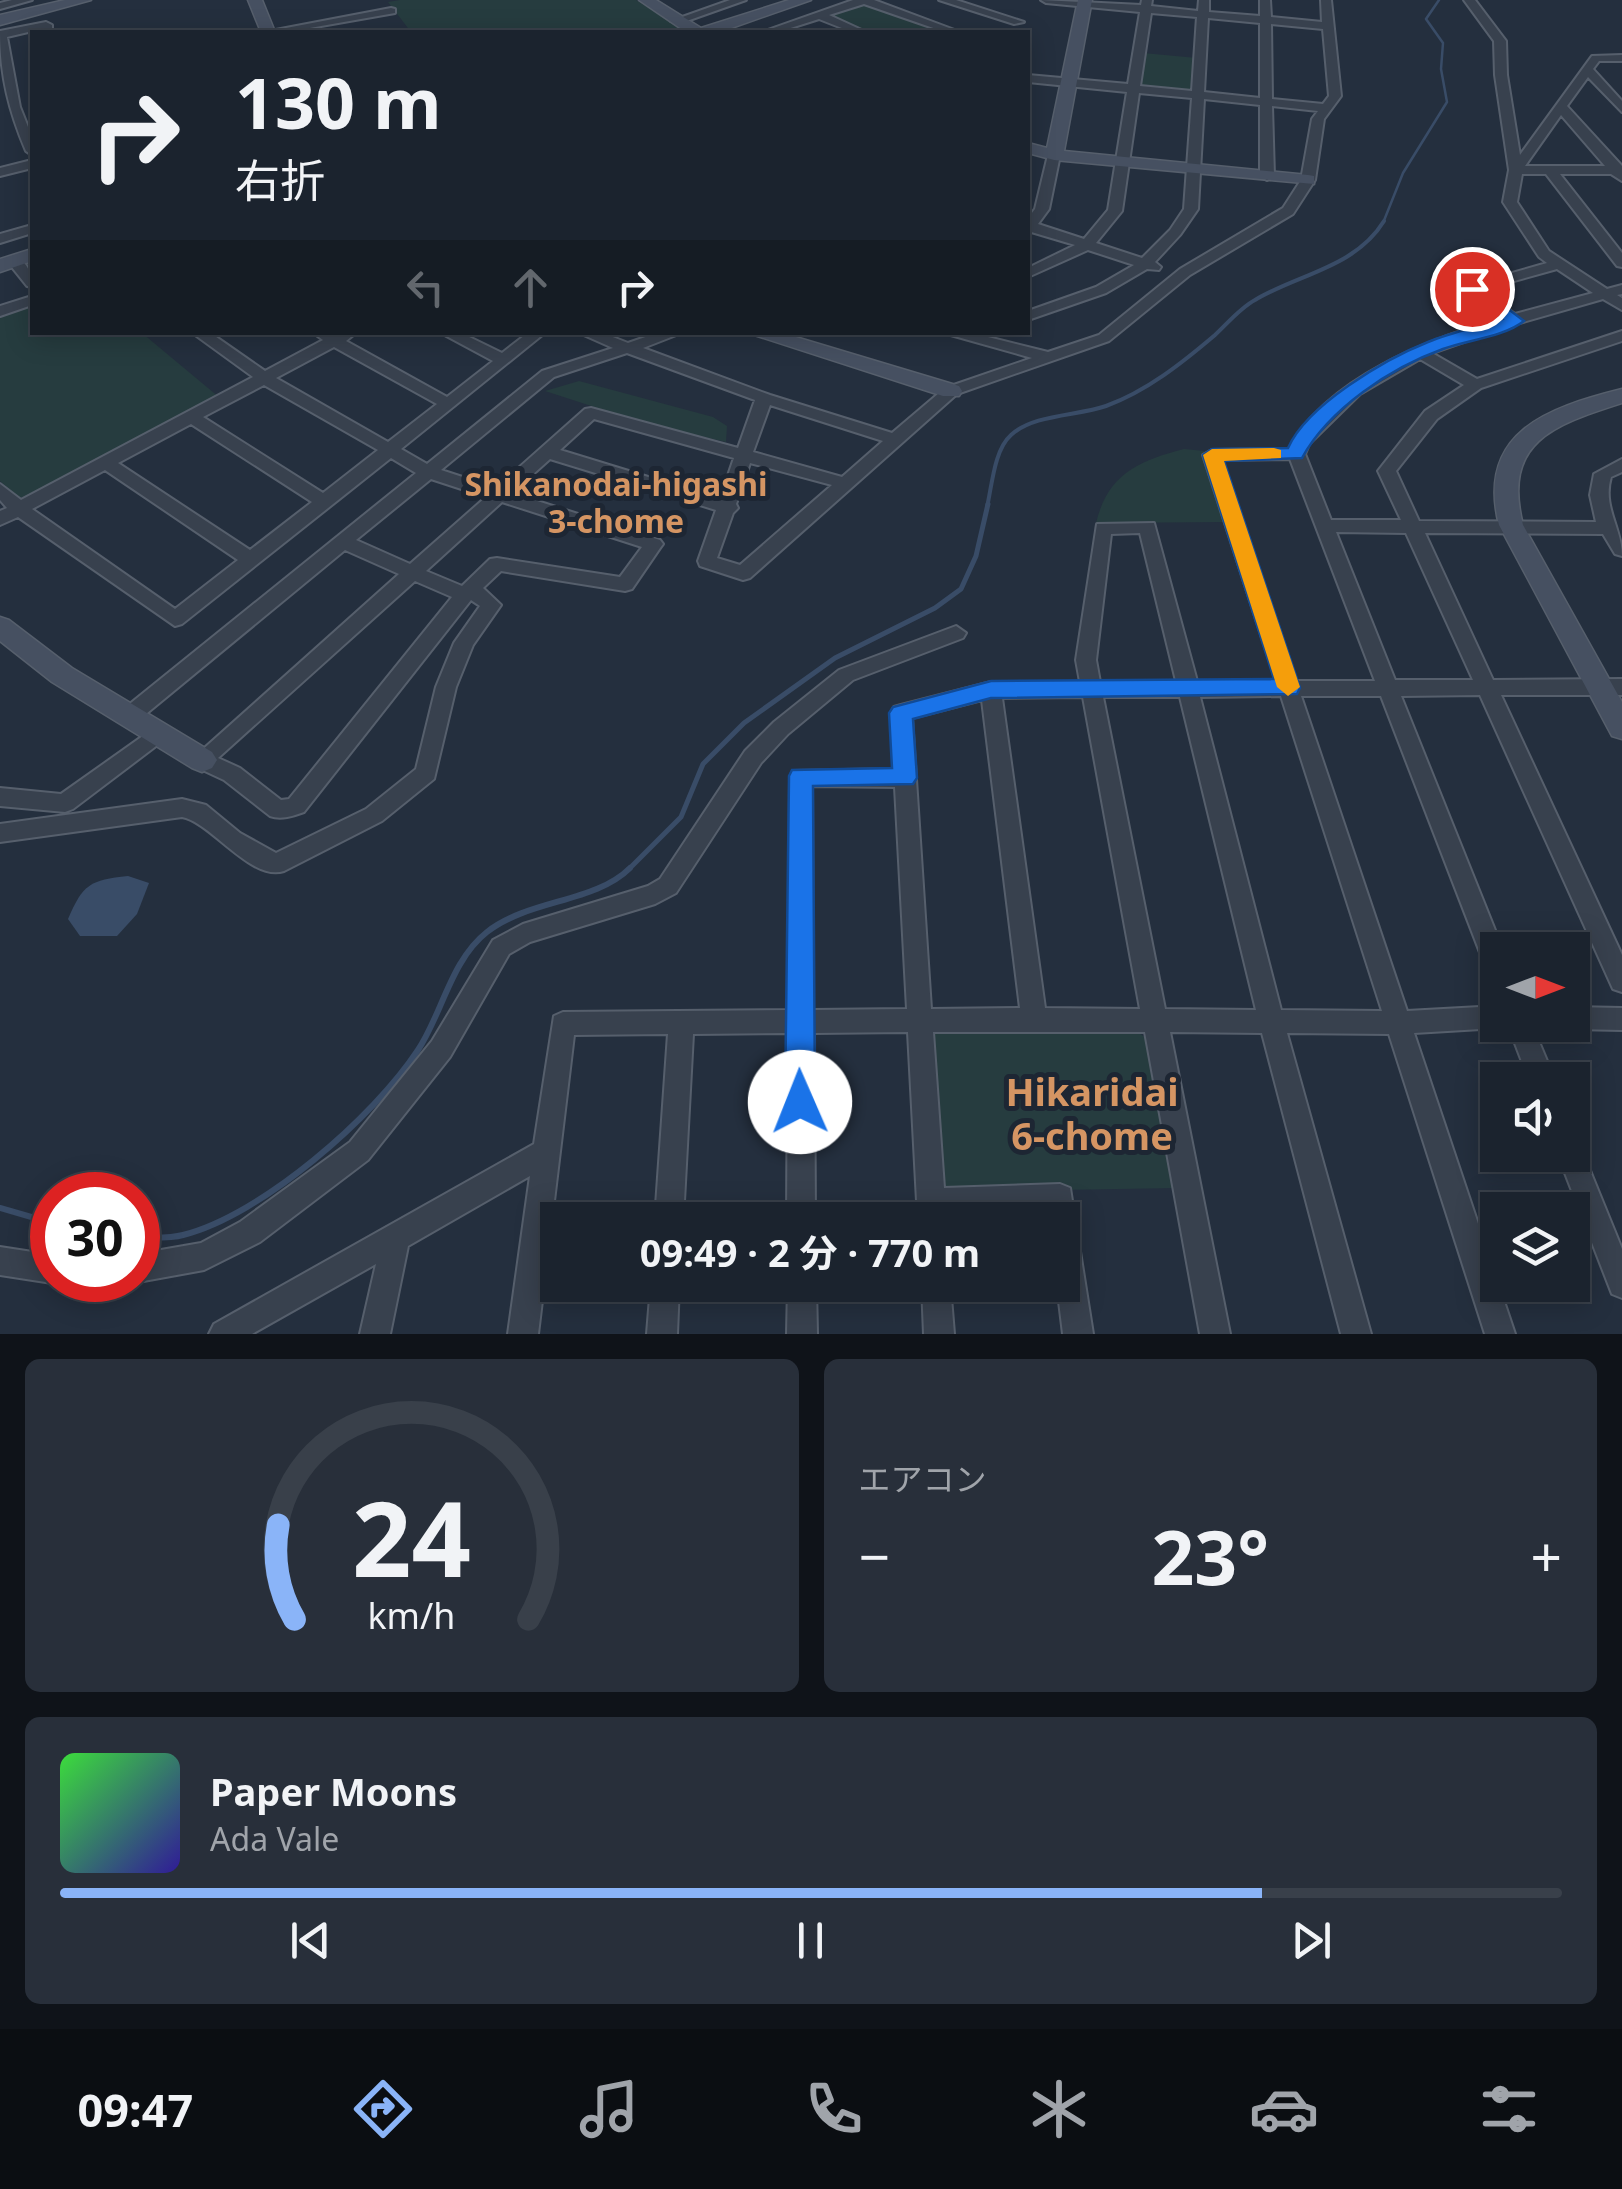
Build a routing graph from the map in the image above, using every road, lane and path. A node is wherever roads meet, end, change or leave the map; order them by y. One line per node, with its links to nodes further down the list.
1 (27, 0): 16 (street)
2 (84, 0): 25 (street)
3 (255, 0): 27 (street)
4 (646, 0): 21 (street)
5 (741, 0): 14 (street)
6 (804, 0): 31 (street)
7 (864, 0): 19 (street); 34 (street)
8 (944, 0): 23 (street)
9 (1046, 0): 13 (street)
10 (1265, 0): 22 (street)
11 (1326, 0): 24 (street)
12 (1469, 0): 52 (street)
13 (1084, 2): 15 (street); 38 (street)
14 (720, 3): 21 (street)
15 (1147, 5): 17 (street); 39 (street)
16 (0, 6)
17 (1204, 8): 22 (street); 40 (street)
18 (392, 11): 20 (street)
19 (819, 15): 32 (street); 33 (street)
20 (354, 18): 28 (street); 29 (street)
21 (677, 21): 30 (street)
22 (1266, 21): 24 (street); 41 (street)
23 (1019, 22)
24 (1328, 26): 44 (street)
25 (0, 30): 26 (street); 43 (street)
26 (47, 30)
27 (269, 30)
28 (306, 30)
29 (363, 30)
30 (693, 30)
31 (712, 30)
32 (779, 30)
33 (856, 30)
34 (944, 30)
35 (1622, 58): 36 (street)
36 (1586, 69): 42 (street); 45 (street)
37 (1030, 78): 38 (street)
38 (1070, 82): 39 (street); 48 (street)
39 (1135, 89): 40 (street); 49 (street)
40 (1200, 95): 41 (street); 51 (street)
41 (1265, 102): 44 (street); 56 (street)
42 (1560, 106): 52 (street); 55 (street)
43 (7, 108): 46 (street)
44 (1326, 108): 57 (street)
45 (1622, 108)
46 (30, 148)
47 (1030, 148): 48 (street)
48 (1054, 154): 49 (street); 58 (street)
49 (1124, 160): 51 (street); 62 (street)
50 (30, 164): 54 (street)
51 (1196, 168): 56 (street); 65 (street)
52 (1516, 170): 53 (street); 64 (street)
53 (1550, 170): 55 (street); 63 (street)
54 (0, 172)
55 (1620, 173)
56 (1266, 176): 57 (street)
57 (1308, 180): 67 (street)
58 (1030, 224)
59 (1030, 227): 62 (street)
60 (30, 229): 61 (street)
61 (0, 239)
62 (1087, 244): 65 (street); 66 (street)
63 (1622, 263)
64 (1558, 264): 68 (street); 73 (street)
65 (1148, 265): 67 (street); 72 (street)
66 (1030, 272)
67 (1180, 276): 85 (street)
68 (1614, 292): 70 (street); 73 (street)
69 (30, 301): 71 (street)
70 (1622, 305)
71 (0, 312)
72 (1030, 315)
73 (1515, 321): 84 (street)
74 (202, 335): 87 (street)
75 (334, 335): 87 (street); 92 (street)
76 (452, 335): 86 (street)
77 (535, 335): 86 (street)
78 (591, 335): 83 (street)
79 (667, 335): 83 (street)
80 (764, 335): 89 (street)
81 (965, 335): 85 (street)
82 (1622, 336): 88 (street)
83 (623, 348): 91 (street); 101 (street)
84 (1419, 352): 88 (street); 98 (street)
85 (1047, 356): 89 (street)
86 (504, 360): 92 (street)
87 (264, 378): 93 (street); 95 (street)
88 (1475, 385): 111 (street)
89 (951, 391): 94 (street)
90 (1622, 396): 109 (street)
91 (764, 398): 94 (street); 97 (street)
92 (448, 404): 95 (street)
93 (191, 417): 99 (street); 105 (street)
94 (896, 440): 102 (street)
95 (390, 450): 101 (street); 105 (street)
96 (547, 452): 97 (street); 104 (street); 106 (street)
97 (747, 454): 102 (street); 106 (street)
98 (1296, 454): 110 (street); 125 (street)
99 (106, 463): 107 (street); 115 (street)
100 (1622, 465): 112 (street)
101 (428, 472): 104 (street); 113 (street)
102 (844, 483): 106 (street)
103 (0, 490): 107 (street)
104 (498, 494): 116 (street); 117 (street)
105 (324, 502): 115 (street)
106 (729, 508)
107 (19, 509): 108 (street); 115 (street)
108 (0, 519)
109 (1510, 525): 111 (street); 112 (street); 123 (street)
110 (1324, 526): 111 (street); 121 (street)
111 (1412, 526): 122 (street)
112 (1607, 528): 114 (street)
113 (343, 542): 116 (street); 127 (street)
114 (1622, 550)
115 (251, 560)
116 (412, 572): 117 (street); 130 (street)
117 (468, 591): 130 (street); 133 (street)
118 (0, 627): 127 (street)
119 (956, 633): 155 (street)
120 (1090, 687): 124 (street); 124 (street); 126 (street); 141 (street)
121 (1388, 687): 122 (street); 125 (street); 134 (street)
122 (1487, 687): 123 (street); 135 (street)
123 (1611, 687): 128 (street)
124 (1189, 688): 125 (street); 140 (street)
125 (1288, 688): 144 (street)
126 (991, 690): 131 (street); 137 (street)
127 (128, 717): 129 (street)
128 (1622, 728)
129 (157, 734): 130 (street); 132 (street)
130 (202, 760)
131 (905, 778): 142 (street); 143 (street)
132 (0, 797)
133 (0, 833)
134 (1484, 932)
135 (1622, 981)
136 (1480, 1018): 144 (street)
137 (1034, 1019): 141 (street); 143 (street)
138 (1590, 1019): 139 (street)
139 (1622, 1020)
140 (1271, 1021): 141 (street); 144 (street); 170 (street)
141 (1156, 1022): 169 (street)
142 (800, 1023): 143 (street); 145 (street); 149 (street)
143 (922, 1023): 150 (street)
144 (1397, 1023): 171 (street)
145 (681, 1024): 146 (street); 148 (street)
146 (544, 1153): 153 (street); 164 (street)
147 (1578, 1172): 157 (street)
148 (670, 1202)
149 (801, 1202)
150 (932, 1202)
151 (1021, 1202): 152 (street)
152 (1061, 1202)
153 (396, 1234): 162 (street); 163 (street)
154 (0, 1261): 156 (street)
155 (160, 1264)
156 (30, 1266)
157 (1622, 1284)
158 (664, 1302): 165 (street)
159 (802, 1302): 166 (street)
160 (937, 1302): 167 (street)
161 (1074, 1302): 168 (street)
162 (224, 1334)
163 (376, 1334)
164 (523, 1334)
165 (662, 1334)
166 (802, 1334)
167 (940, 1334)
168 (1078, 1334)
169 (1215, 1334)
170 (1356, 1334)
171 (1500, 1334)

